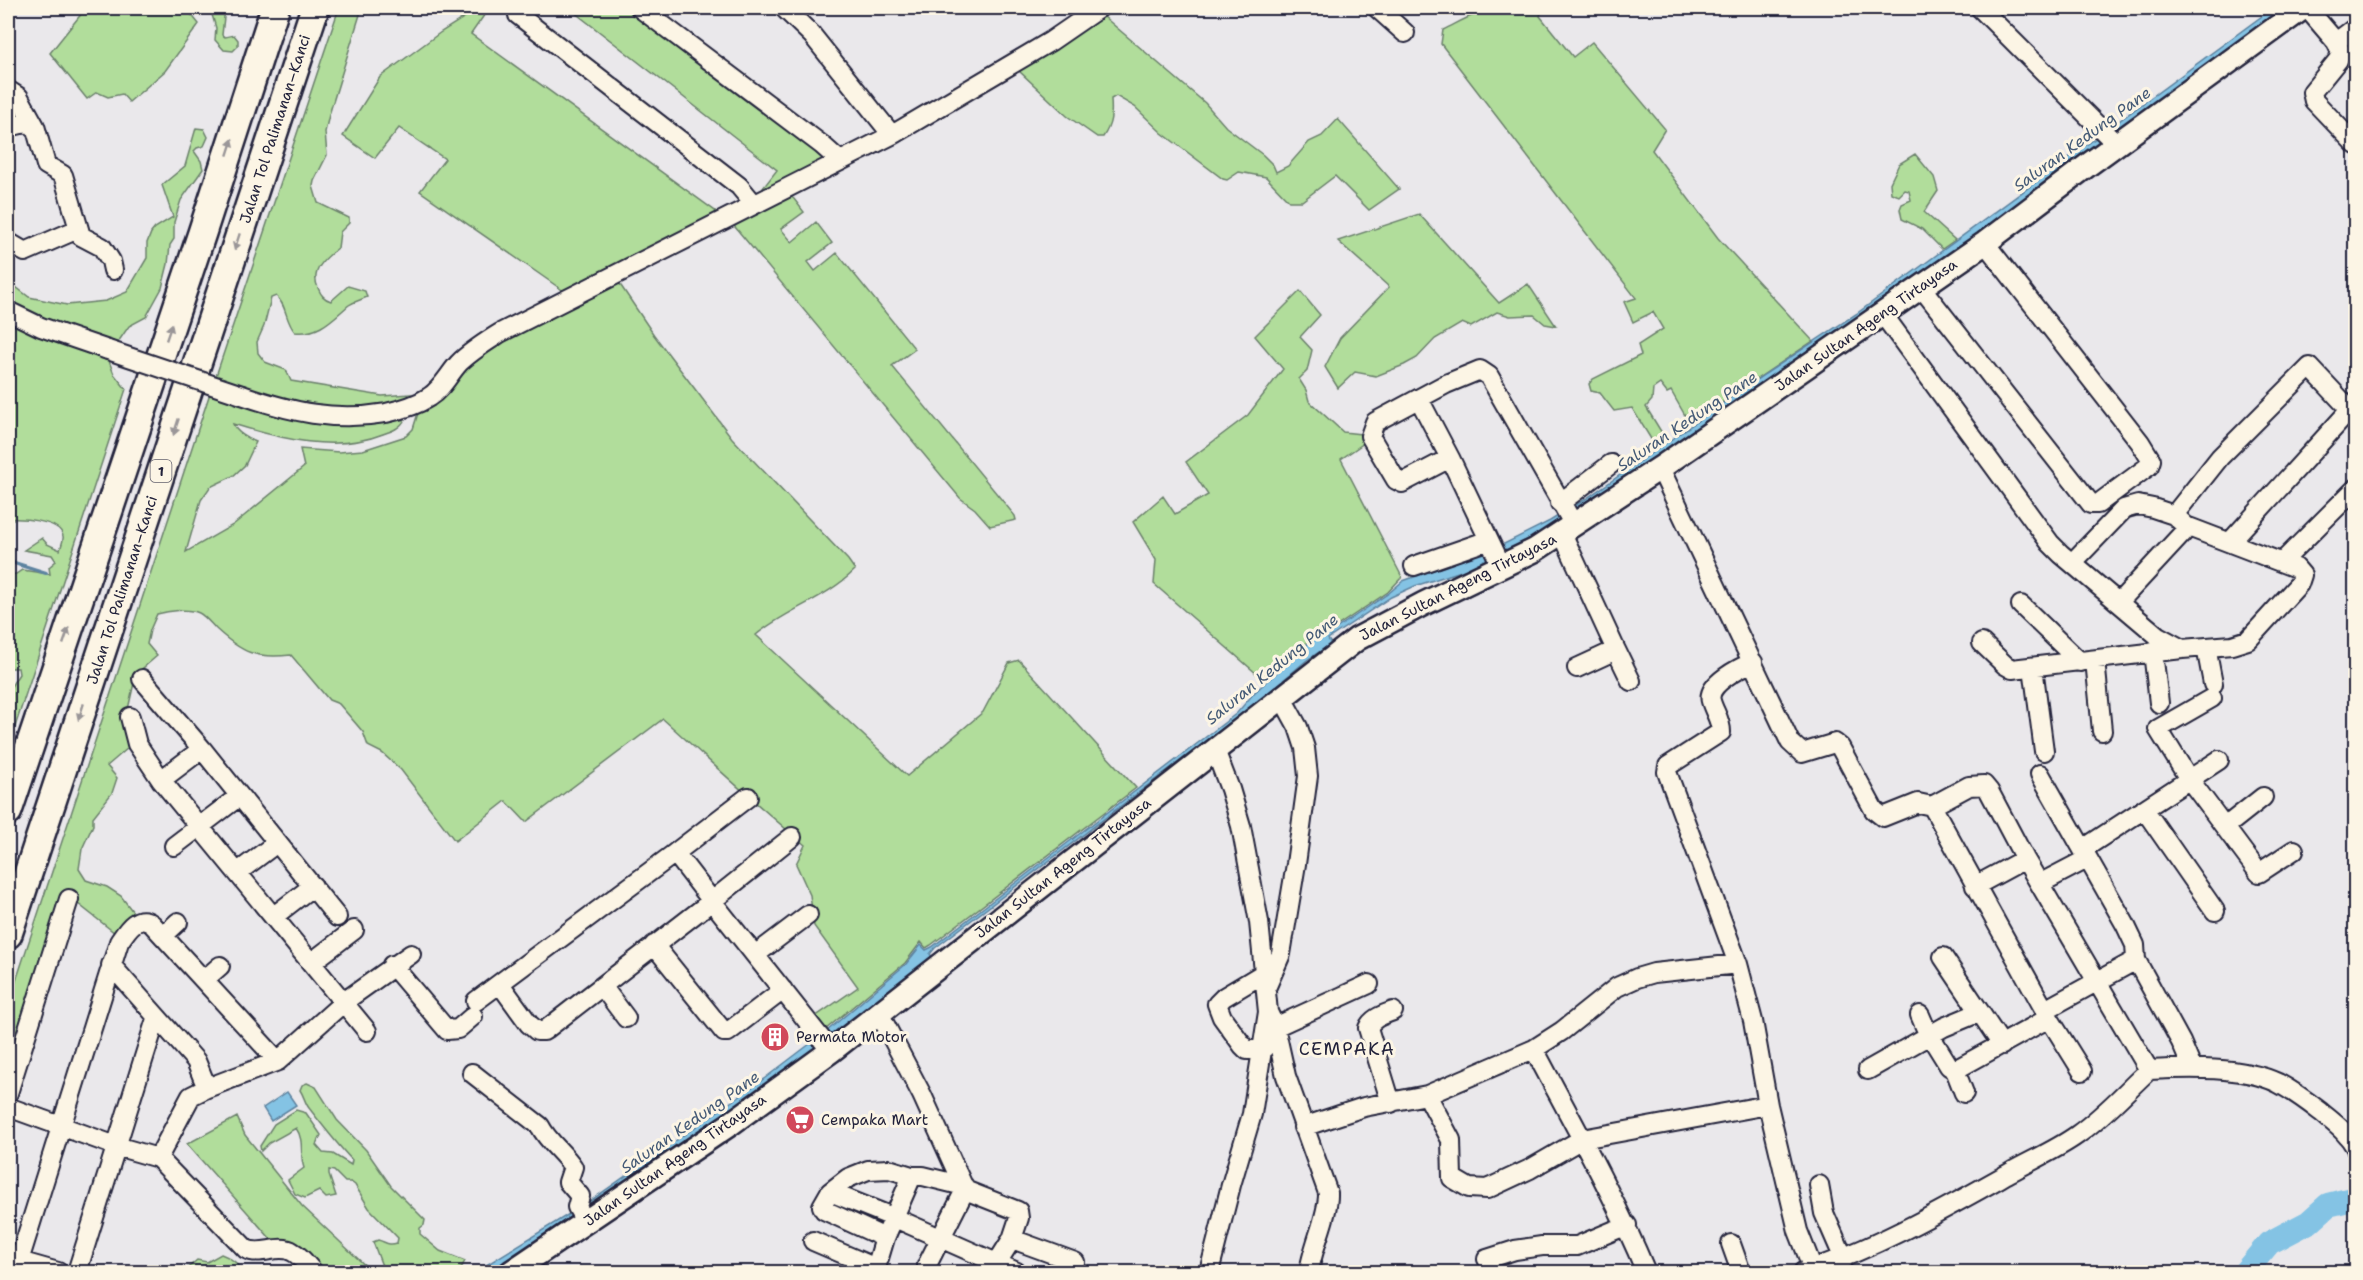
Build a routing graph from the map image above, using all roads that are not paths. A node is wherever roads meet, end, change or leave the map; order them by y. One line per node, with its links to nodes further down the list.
1 (275, 8): 70 (highway, one-way to 1)
2 (315, 8): 92 (highway, Jalan Tol Palimanan–Kanci / 1, one-way to 92)
3 (640, 8): 19 (street)
4 (784, 8): 16 (street)
5 (1100, 8): 16 (street)
6 (1377, 8): 11 (street)
7 (1980, 8): 17 (street)
8 (2305, 8): 12 (street); 17 (main road, Jalan Sultan Ageng Tirtayasa)
9 (518, 15): 20 (street)
10 (2355, 27): 12 (street)
11 (1405, 33)
12 (2336, 42): 18 (street)
13 (8, 90): 14 (street)
14 (34, 126): 15 (street); 21 (street)
15 (8, 129)
16 (892, 135): 19 (street)
17 (2115, 143): 23 (main road, Jalan Sultan Ageng Tirtayasa)
18 (2355, 145)
19 (840, 161): 20 (street)
20 (754, 204): 26 (street, bridge)
21 (78, 229): 22 (street); 24 (street)
22 (8, 242)
23 (1985, 243): 25 (main road, Jalan Sultan Ageng Tirtayasa); 25 (street)
24 (113, 270)
25 (1921, 286): 27 (main road, Jalan Sultan Ageng Tirtayasa)
26 (8, 311)
27 (1882, 313): 32 (main road, Jalan Sultan Ageng Tirtayasa); 39 (street)
28 (1419, 399): 30 (street); 30 (street); 34 (street)
29 (2353, 413): 35 (street); 36 (street)
30 (1450, 458): 37 (street)
31 (1611, 464): 34 (street)
32 (1660, 468): 34 (main road, Jalan Sultan Ageng Tirtayasa); 49 (street)
33 (2355, 488): 38 (street)
34 (1566, 519): 37 (main road, Jalan Sultan Ageng Tirtayasa); 46 (street)
35 (2180, 520): 36 (street); 39 (street); 41 (street)
36 (2229, 542): 38 (street)
37 (1495, 554): 40 (street); 54 (main road, Jalan Sultan Ageng Tirtayasa)
38 (2282, 562): 44 (street)
39 (2072, 563): 41 (street)
40 (1414, 566)
41 (2119, 602): 45 (street)
42 (2021, 605): 48 (street)
43 (1982, 643): 50 (street)
44 (2206, 647): 45 (street); 63 (street)
45 (2182, 649): 47 (street)
46 (1616, 650): 51 (street); 53 (street)
47 (2153, 652): 48 (street); 55 (street)
48 (2087, 661): 50 (street); 57 (street)
49 (1753, 662): 68 (street); 100 (street)
50 (2033, 667): 60 (street)
51 (1577, 668)
52 (142, 679): 58 (street)
53 (1631, 681)
54 (1282, 698): 59 (main road, Jalan Sultan Ageng Tirtayasa); 105 (street)
55 (2159, 703)
56 (129, 717): 64 (street)
57 (2102, 731)
58 (202, 749): 64 (street); 82 (street)
59 (1215, 750): 105 (street); 114 (main road, Jalan Sultan Ageng Tirtayasa)
60 (2044, 751)
61 (2219, 760): 63 (street)
62 (2040, 774): 78 (street)
63 (2189, 779): 69 (street); 72 (street)
64 (161, 780): 71 (street)
65 (748, 797): 77 (street)
66 (2263, 797): 72 (street)
67 (233, 801): 71 (street)
68 (1932, 806): 79 (street); 83 (street)
69 (2144, 809): 78 (street); 86 (street)
70 (8, 811)
71 (199, 826): 74 (street); 80 (street)
72 (2224, 827): 76 (street)
73 (792, 837): 85 (street)
74 (174, 846)
75 (270, 848): 80 (street)
76 (2294, 850)
77 (675, 853): 85 (street); 107 (street)
78 (2085, 854): 81 (street); 98 (street)
79 (2025, 858): 81 (street); 83 (street)
80 (238, 872): 88 (street)
81 (2041, 884): 106 (street)
82 (313, 886): 88 (street); 89 (street)
83 (1975, 886): 115 (street)
84 (69, 899): 134 (street)
85 (712, 901): 94 (street); 96 (street)
86 (2216, 911)
87 (808, 915): 96 (street)
88 (274, 916): 99 (street)
89 (338, 916)
90 (178, 922): 93 (street)
91 (354, 930): 99 (street)
92 (8, 934)
93 (163, 936): 101 (street); 104 (street)
94 (654, 945): 109 (street); 110 (street)
95 (411, 954): 102 (street)
96 (755, 955): 110 (street)
97 (1943, 957): 113 (street)
98 (2136, 960): 106 (street); 127 (street)
99 (312, 962): 111 (street)
100 (1738, 964): 124 (street); 138 (street)
101 (111, 965): 118 (street); 140 (street)
102 (392, 965): 107 (street); 111 (street)
103 (220, 966): 104 (street)
104 (204, 980): 126 (street)
105 (1265, 980): 119 (street); 125 (street)
106 (2096, 981): 115 (street); 130 (street)
107 (500, 984): 109 (street)
108 (1369, 984): 119 (street)
109 (602, 986): 117 (street)
110 (783, 990): 122 (street)
111 (345, 1001): 120 (street); 126 (street)
112 (1393, 1011): 137 (street)
113 (1980, 1012): 121 (street); 123 (street)
114 (879, 1013): 122 (main road, Jalan Sultan Ageng Tirtayasa); 148 (street)
115 (2047, 1014): 123 (street); 131 (street)
116 (1920, 1015): 121 (street)
117 (626, 1017)
118 (156, 1018): 133 (street); 143 (street)
119 (1272, 1020): 125 (street); 141 (street)
120 (367, 1031)
121 (1930, 1035): 128 (street); 129 (street)
122 (825, 1043): 150 (main road, Jalan Sultan Ageng Tirtayasa)
123 (2002, 1045): 129 (street)
124 (1534, 1049): 136 (street); 142 (street)
125 (1263, 1050): 171 (street)
126 (278, 1061): 133 (street)
127 (2192, 1068): 130 (street); 144 (street)
128 (1868, 1070)
129 (1955, 1070): 135 (street)
130 (2149, 1070): 158 (street)
131 (2082, 1071)
132 (472, 1073): 150 (street)
133 (207, 1088): 145 (street)
134 (8, 1093)
135 (1964, 1093)
136 (1427, 1095): 137 (street); 142 (street)
137 (1391, 1102): 141 (street)
138 (1768, 1105): 142 (street); 165 (street)
139 (8, 1107): 140 (street)
140 (62, 1126): 143 (street); 162 (street)
141 (1303, 1127): 172 (street)
142 (1582, 1139): 152 (street)
143 (116, 1146): 145 (street); 167 (street)
144 (2355, 1149)
145 (158, 1158): 168 (street)
146 (912, 1176): 148 (street); 149 (street); 151 (street)
147 (1819, 1185): 158 (street)
148 (965, 1188): 154 (street); 155 (street)
149 (830, 1192): 151 (street); 153 (street)
150 (582, 1215): 169 (main road, Jalan Sultan Ageng Tirtayasa)
151 (895, 1218): 153 (street); 154 (street)
152 (1627, 1225): 159 (street); 173 (street)
153 (885, 1238): 164 (street)
154 (940, 1239): 161 (street); 163 (street)
155 (1012, 1239): 160 (street); 163 (street)
156 (813, 1241): 164 (street)
157 (1731, 1244): 174 (street)
158 (1844, 1259): 165 (street)
159 (1487, 1260)
160 (1075, 1262)
161 (927, 1265)
162 (15, 1267): 166 (street)
163 (993, 1268): 170 (street)
164 (876, 1270)
165 (1808, 1271)
166 (58, 1272)
167 (77, 1272)
168 (313, 1272)
169 (511, 1272)
170 (1017, 1272)
171 (1209, 1272)
172 (1309, 1272)
173 (1646, 1272)
174 (1741, 1272)

